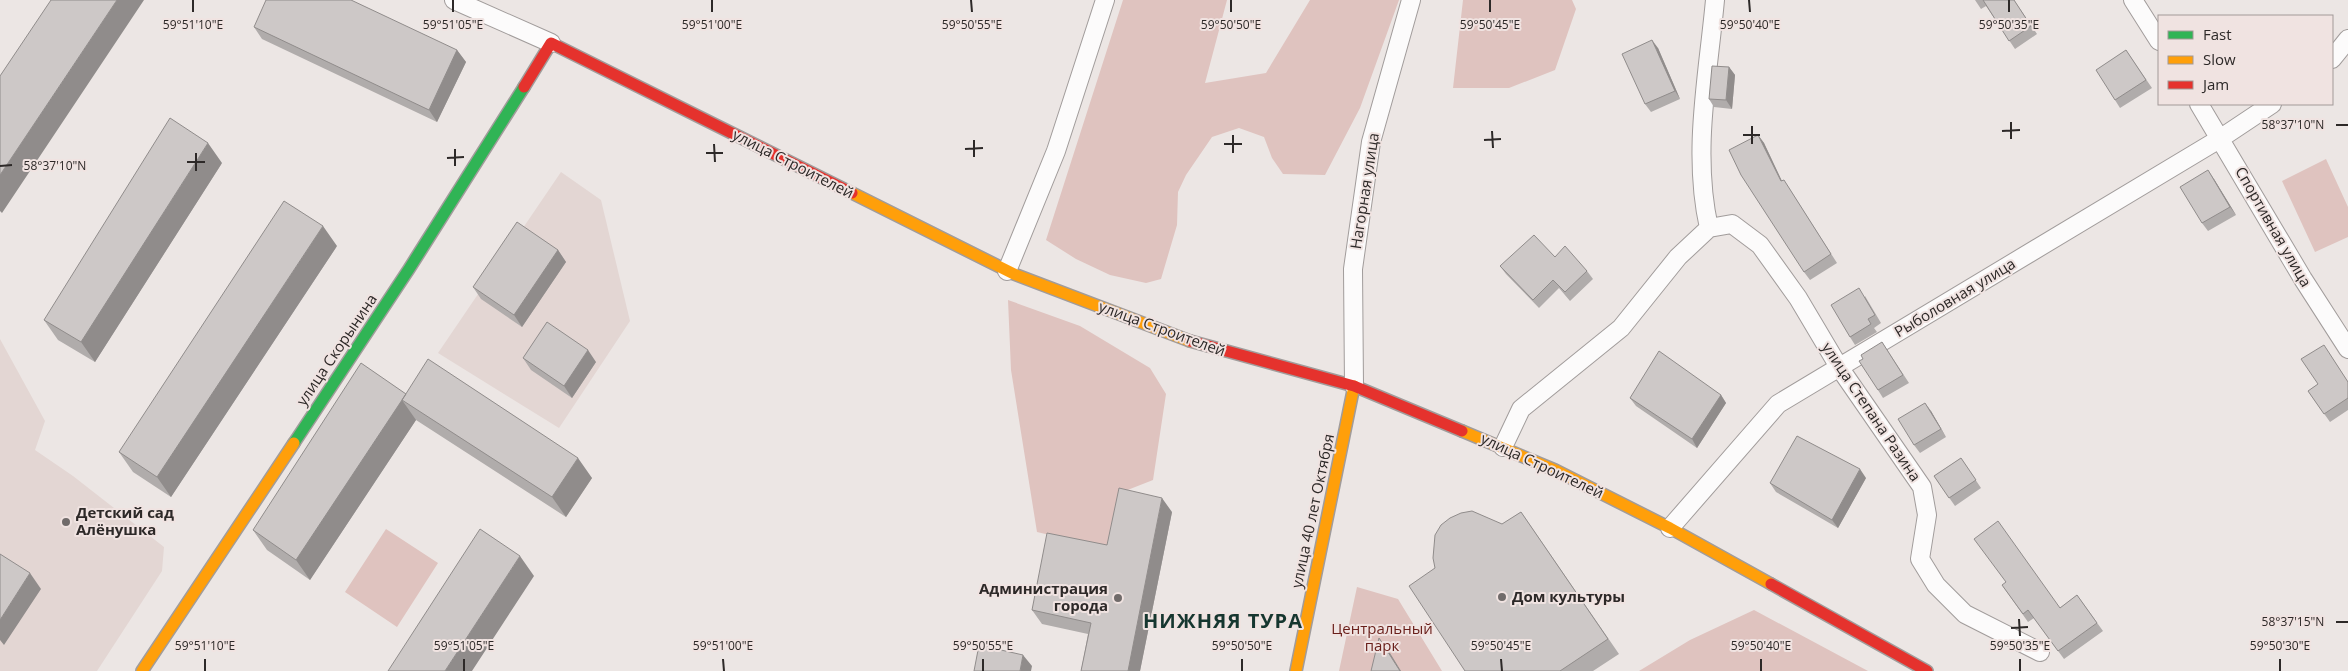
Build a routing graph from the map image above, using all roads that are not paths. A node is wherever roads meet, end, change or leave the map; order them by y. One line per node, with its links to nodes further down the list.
1 (454, 0): 8 (street, улица Строителей)
2 (1105, 0): 14 (street)
3 (1412, 0): 17 (street, Нагорная улица)
4 (1715, 0): 13 (street)
5 (2133, 0): 7 (street)
6 (2348, 38): 9 (street)
7 (2158, 39)
8 (551, 43): 14 (street, улица Строителей); 21 (street, улица Скорынина)
9 (2333, 58)
10 (2201, 105): 12 (street, Спортивная улица)
11 (2270, 105): 12 (street, Рыболовная улица)
12 (2221, 138): 15 (street, Спортивная улица); 16 (street, Рыболовная улица)
13 (1709, 228): 16 (street, улица Степана Разина); 18 (street)
14 (1007, 271): 17 (street, улица Строителей)
15 (2348, 349)
16 (1840, 367): 19 (street, Рыболовная улица); 20 (street, улица Степана Разина)
17 (1354, 386): 18 (street, улица Строителей); 22 (street, улица 40 лет Октября)
18 (1503, 447): 19 (street, улица Строителей)
19 (1670, 528): 23 (street, улица Строителей)
20 (2040, 652)
21 (142, 671)
22 (1296, 671)
23 (1927, 671)

